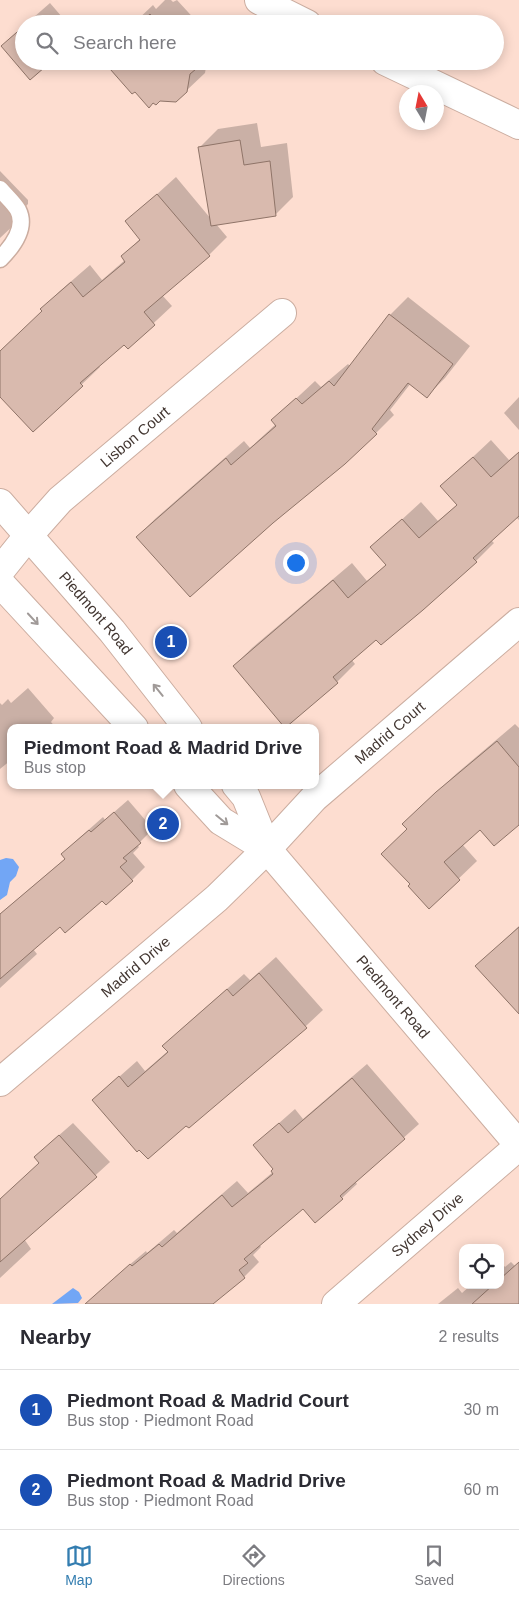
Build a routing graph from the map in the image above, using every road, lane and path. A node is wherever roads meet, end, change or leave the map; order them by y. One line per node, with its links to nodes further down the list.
1 (258, 0): 2 (street)
2 (289, 15)
3 (404, 70): 4 (street)
4 (519, 125)
5 (0, 189): 6 (lane)
6 (0, 259)
7 (282, 313): 9 (street, Lisbon Court)
8 (0, 503): 9 (street, Piedmont Road)
9 (28, 536): 10 (street, Lisbon Court); 14 (street, Piedmont Road, one-way to 9)
10 (0, 571)
11 (0, 583): 13 (street, one-way to 13)
12 (519, 622): 17 (street, Madrid Court)
13 (130, 724)
14 (185, 724)
15 (192, 789): 17 (street, Piedmont Road, one-way to 17)
16 (239, 789): 17 (street, Piedmont Road)
17 (267, 850): 18 (street, Madrid Drive); 19 (street, Piedmont Road)
18 (0, 1082)
19 (519, 1146): 20 (street, Sydney Drive)
20 (336, 1304)

